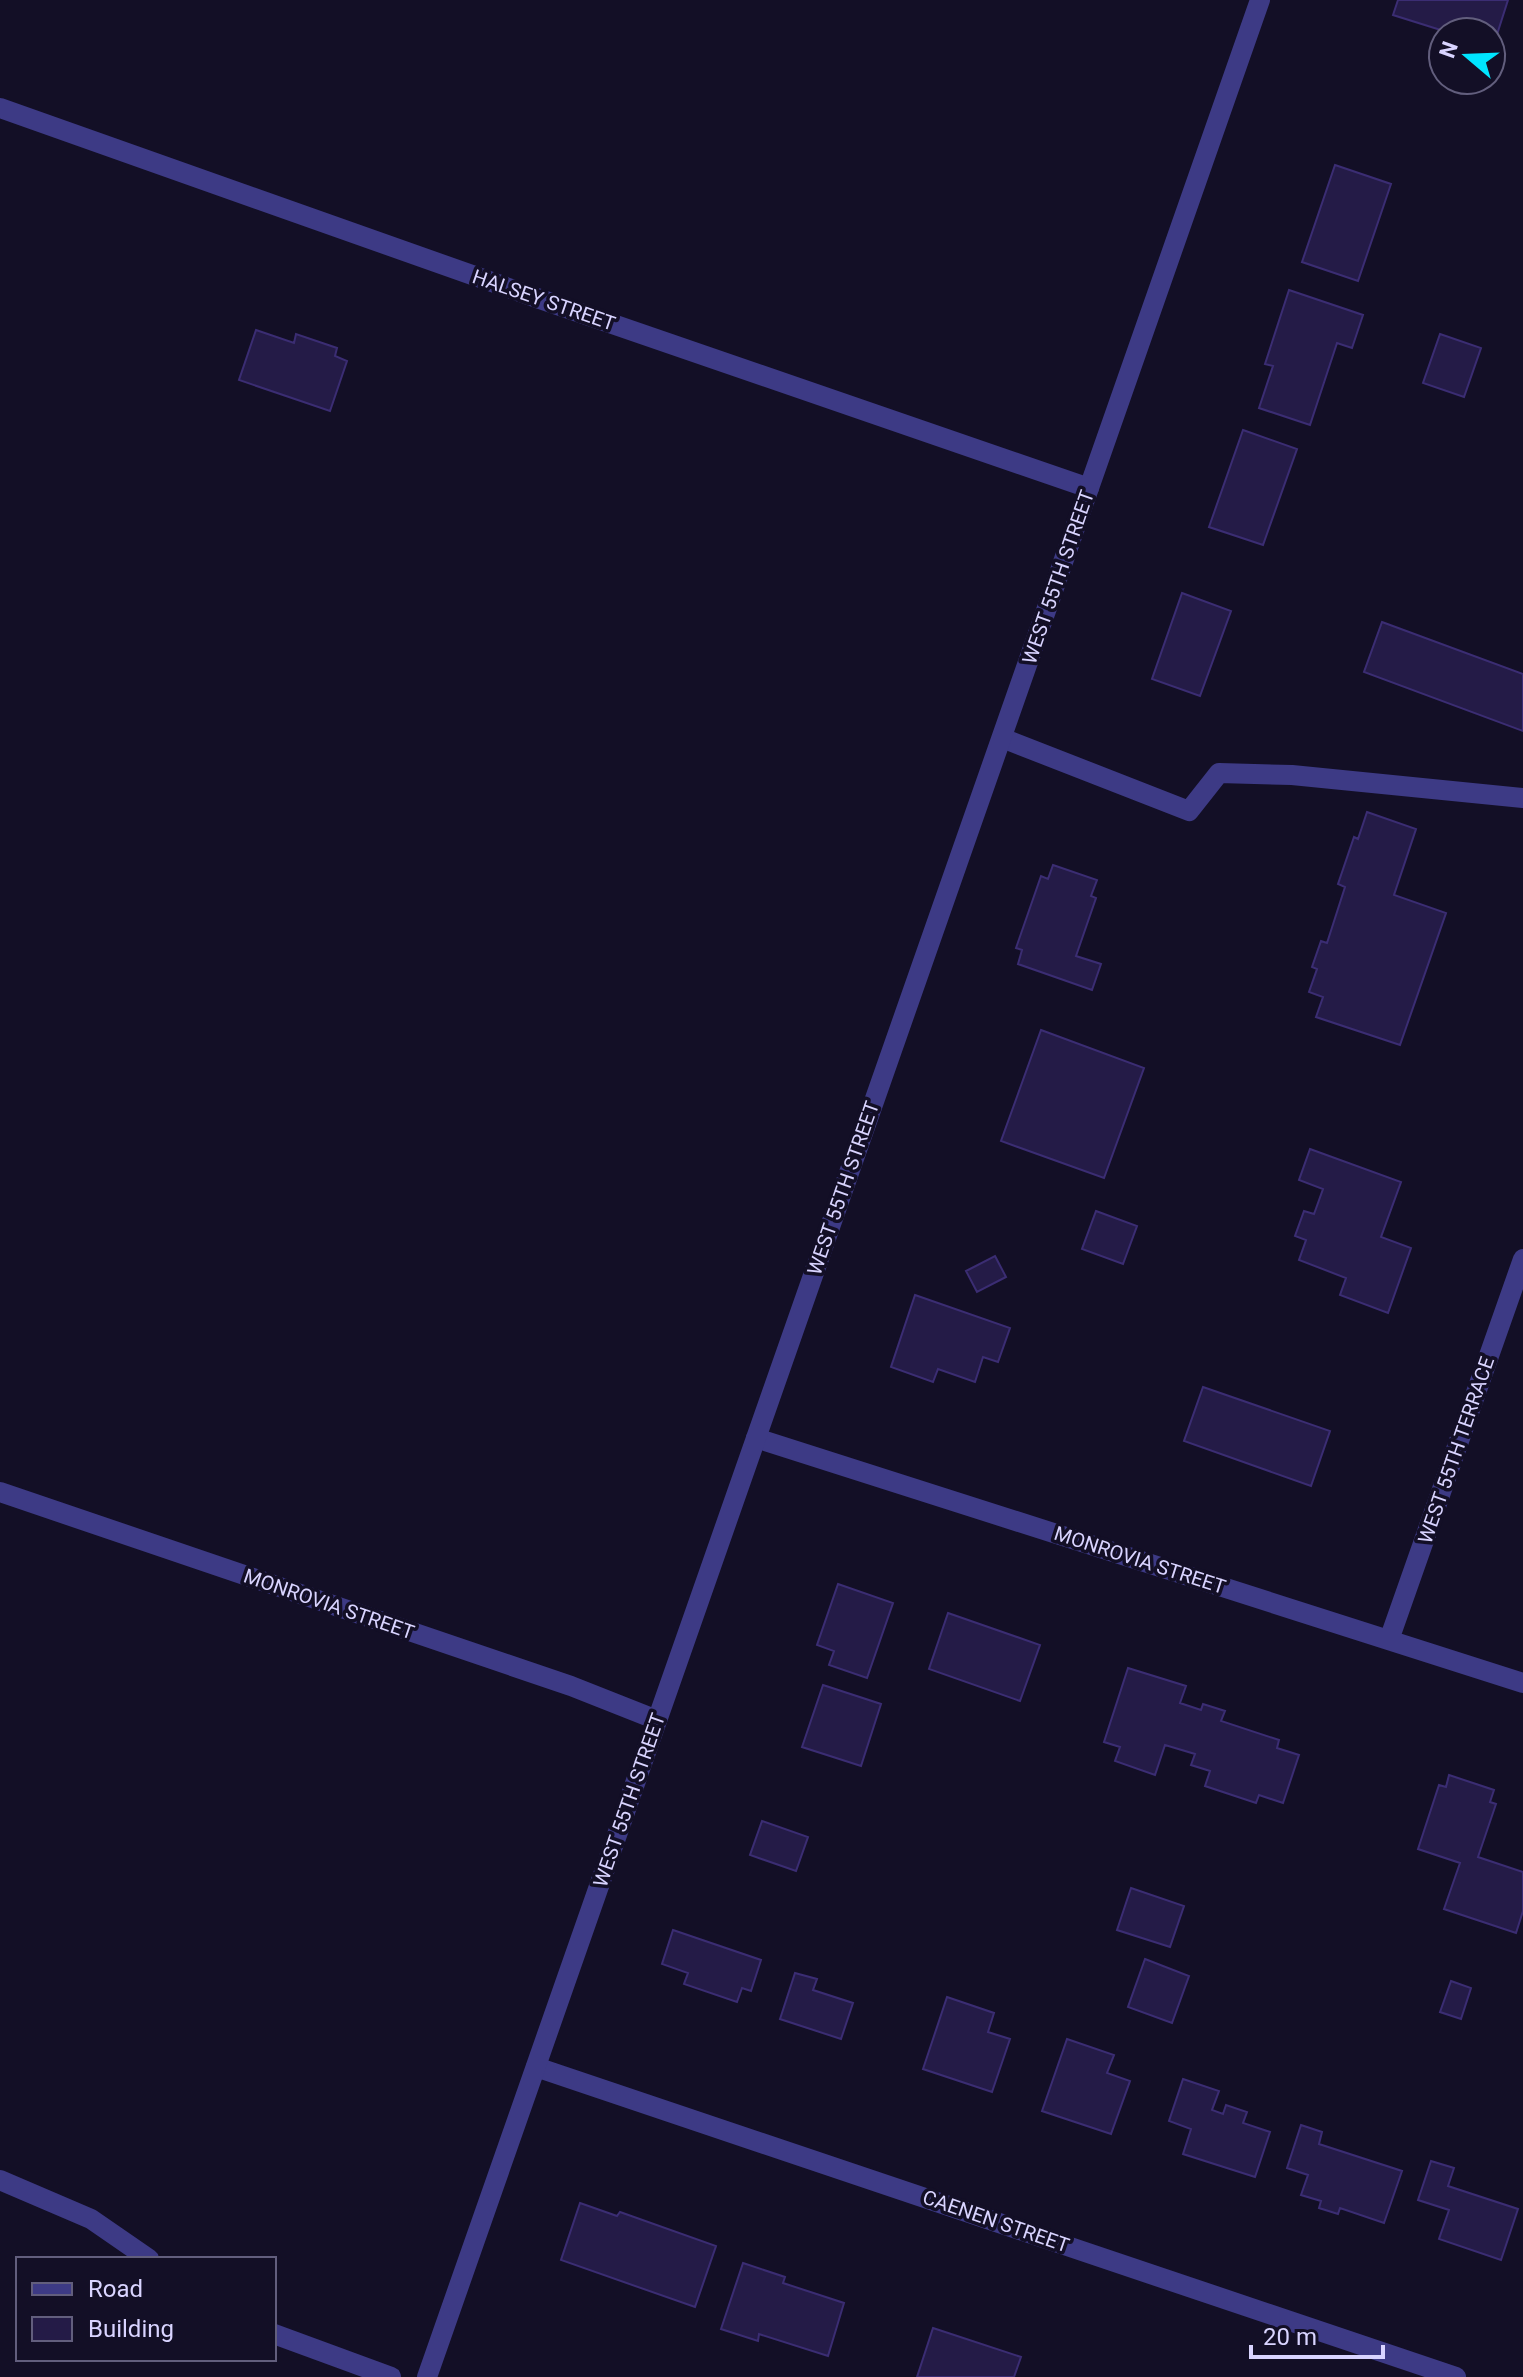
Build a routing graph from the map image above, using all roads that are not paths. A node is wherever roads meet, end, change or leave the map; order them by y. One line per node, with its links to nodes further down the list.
1 (1260, 0): 3 (street, WEST 55TH STREET)
2 (0, 108): 3 (street, HALSEY STREET)
3 (1089, 488): 4 (street, WEST 55TH STREET)
4 (1002, 738): 5 (street); 7 (street, WEST 55TH STREET)
5 (1523, 798)
6 (1523, 1259): 9 (street, WEST 55TH TERRACE)
7 (756, 1438): 9 (street, MONROVIA STREET); 11 (street, WEST 55TH STREET)
8 (0, 1492): 11 (street, MONROVIA STREET)
9 (1389, 1640): 10 (street, MONROVIA STREET)
10 (1523, 1683)
11 (657, 1720): 12 (street, WEST 55TH STREET)
12 (536, 2067): 17 (street, WEST 55TH STREET); 18 (street, CAENEN STREET)
13 (0, 2180): 14 (street)
14 (146, 2257)
15 (276, 2335): 16 (street)
16 (391, 2377)
17 (427, 2377)
18 (1456, 2377)

